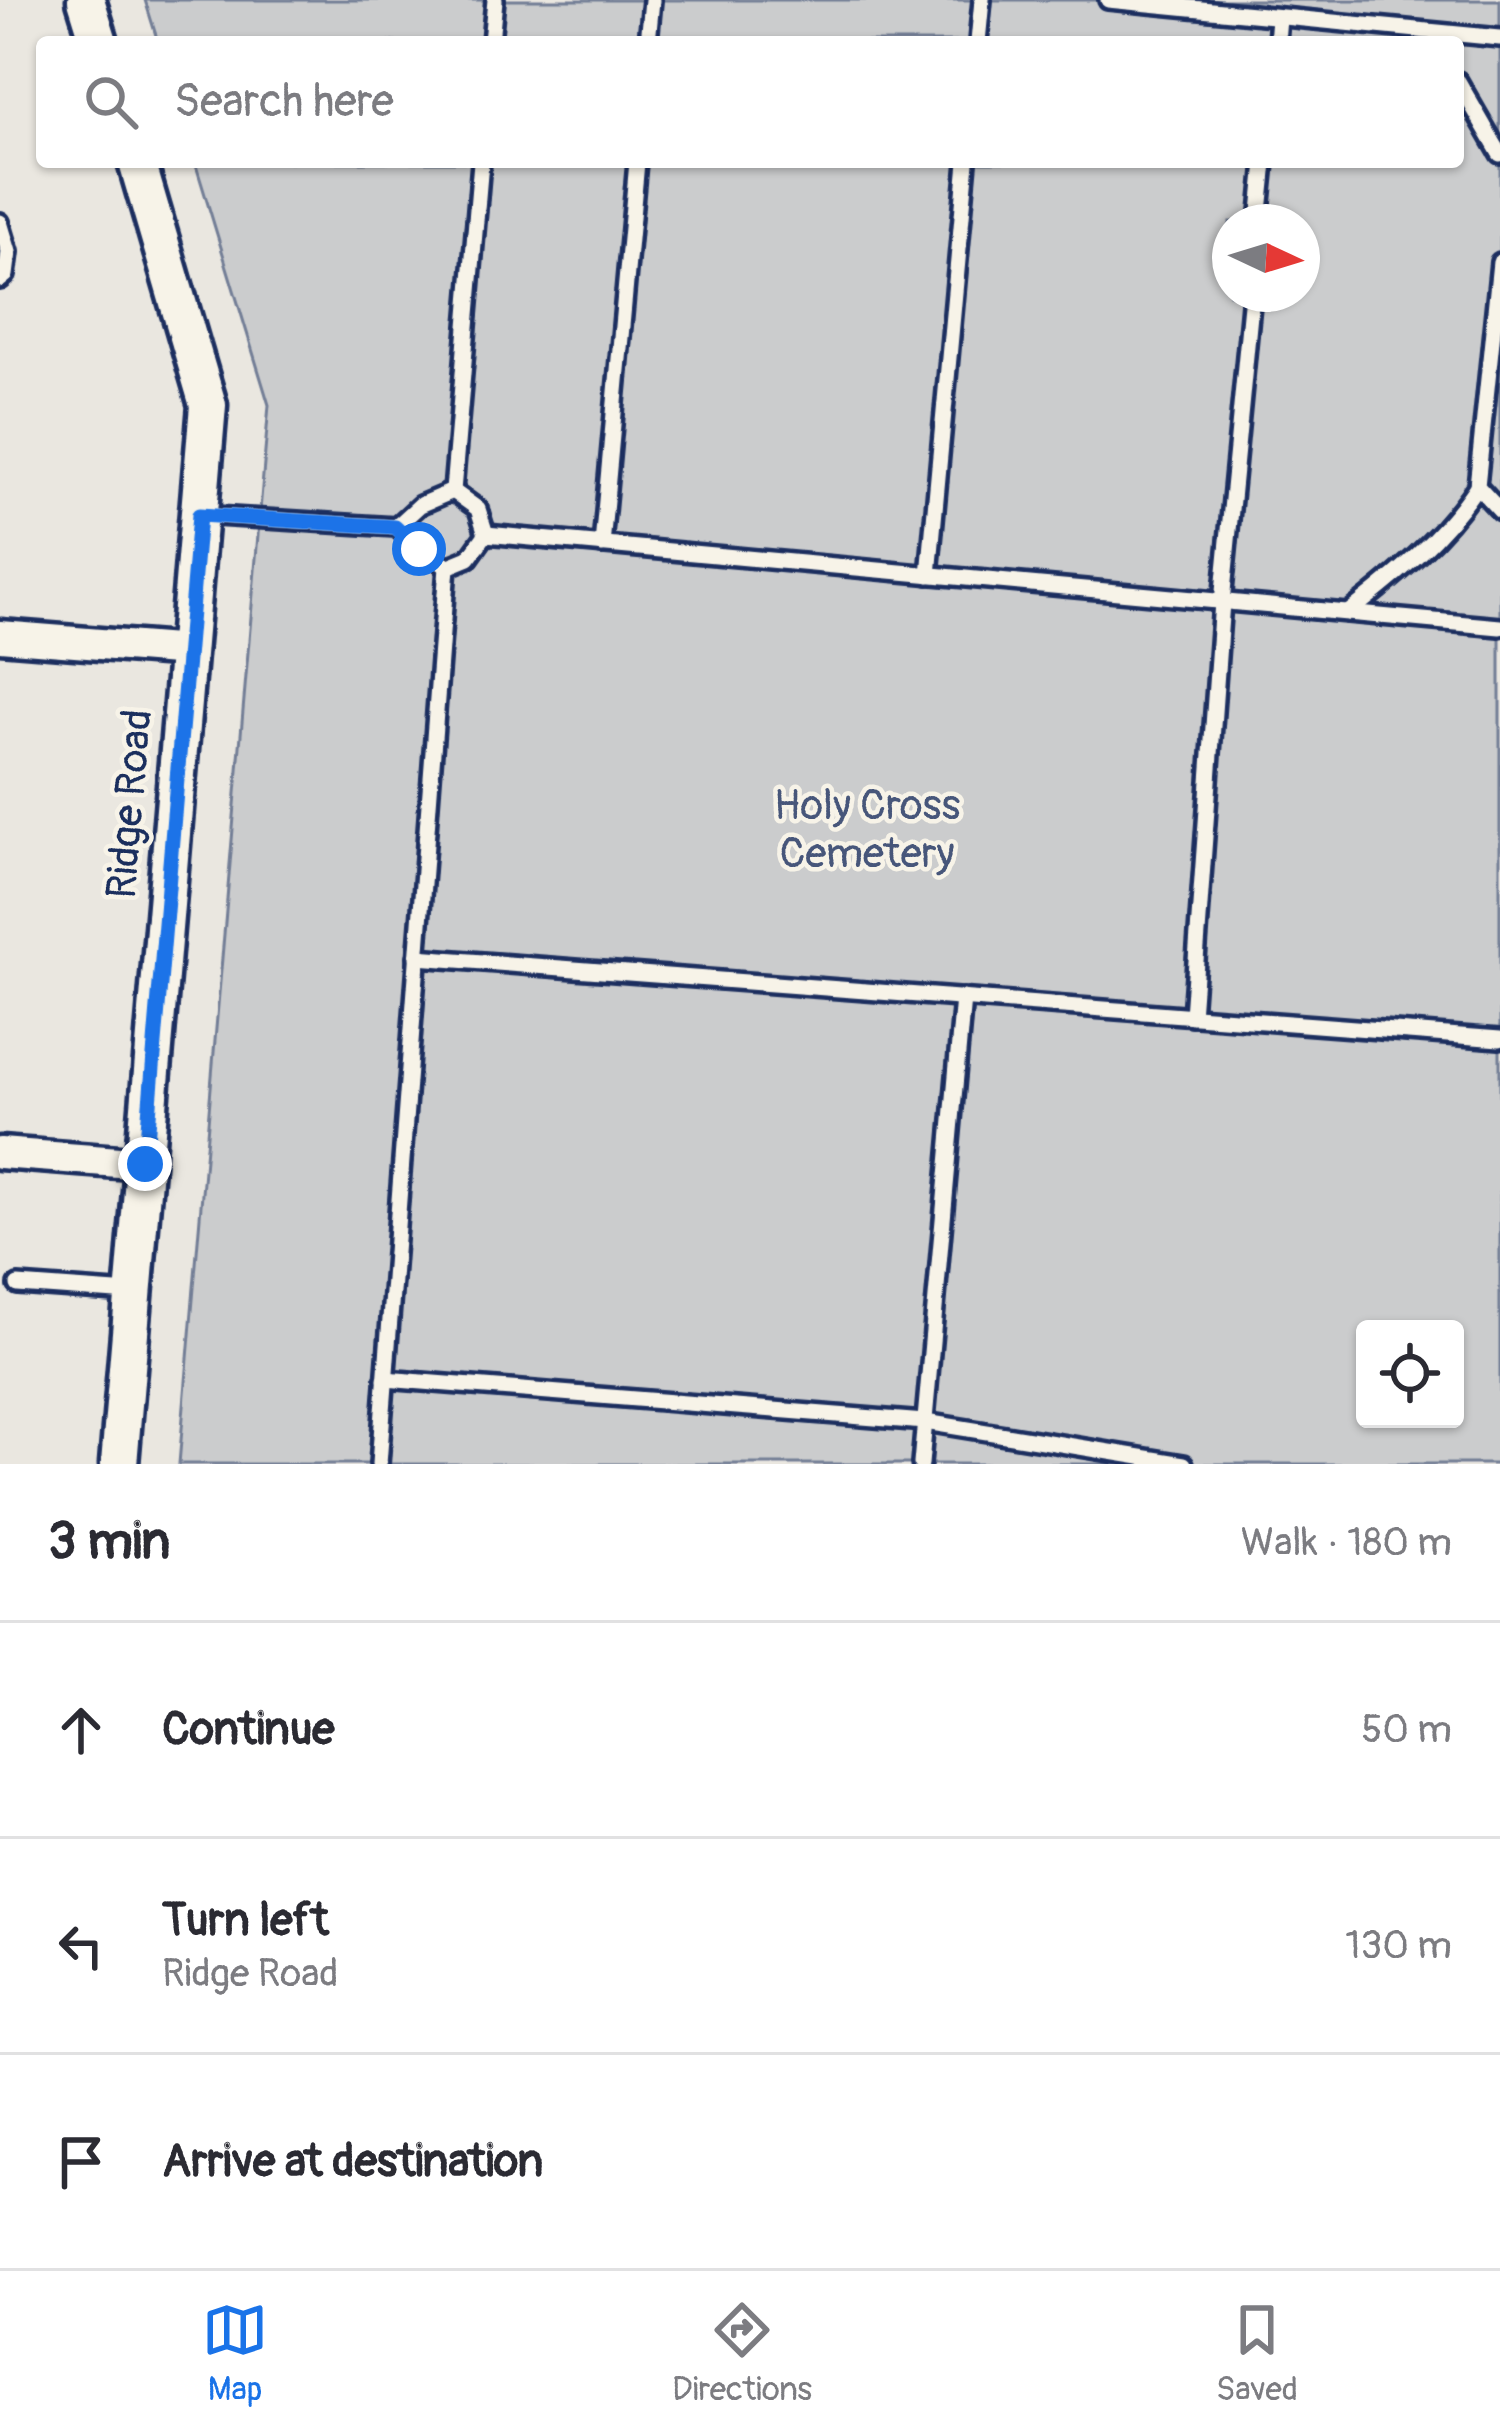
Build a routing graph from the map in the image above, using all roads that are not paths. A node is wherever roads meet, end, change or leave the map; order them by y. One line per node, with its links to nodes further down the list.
1 (86, 0): 8 (street)
2 (495, 0): 9 (lane)
3 (652, 0): 10 (lane)
4 (982, 0): 11 (lane)
5 (1108, 0): 6 (lane)
6 (1156, 2): 7 (lane)
7 (1279, 16): 12 (lane); 13 (lane)
8 (97, 36)
9 (492, 36)
10 (649, 36)
11 (979, 36)
12 (1277, 36)
13 (1427, 36)
14 (1464, 37): 15 (lane)
15 (1500, 38)
16 (1464, 91): 17 (lane)
17 (1500, 154)
18 (138, 168): 31 (street, Ridge Road)
19 (481, 168): 29 (lane)
20 (636, 168): 34 (lane)
21 (966, 168): 36 (lane)
22 (1264, 168): 23 (lane)
23 (1261, 204)
24 (0, 222): 26 (lane)
25 (1500, 262): 28 (lane)
26 (0, 280)
27 (1250, 312): 37 (lane)
28 (1477, 486): 30 (lane); 38 (lane)
29 (454, 491): 32 (lane); 33 (lane)
30 (1500, 511)
31 (199, 515): 32 (lane); 41 (street, Ridge Road)
32 (395, 527): 35 (lane)
33 (486, 534): 34 (lane); 35 (lane)
34 (602, 545): 36 (lane)
35 (446, 567): 42 (lane)
36 (929, 575): 37 (lane)
37 (1222, 602): 38 (lane); 44 (lane)
38 (1348, 613): 39 (lane)
39 (1500, 627)
40 (0, 636): 41 (street)
41 (188, 651): 47 (street, Ridge Road)
42 (417, 957): 43 (lane); 50 (lane)
43 (963, 998): 44 (lane); 51 (lane)
44 (1192, 1016): 45 (lane)
45 (1500, 1039)
46 (0, 1153): 47 (street)
47 (145, 1164): 49 (street, Ridge Road)
48 (18, 1285): 49 (lane)
49 (134, 1293): 52 (street, Ridge Road)
50 (385, 1379): 51 (lane); 53 (lane)
51 (925, 1422): 54 (lane); 55 (lane)
52 (119, 1464)
53 (379, 1464)
54 (921, 1464)
55 (1184, 1464)

